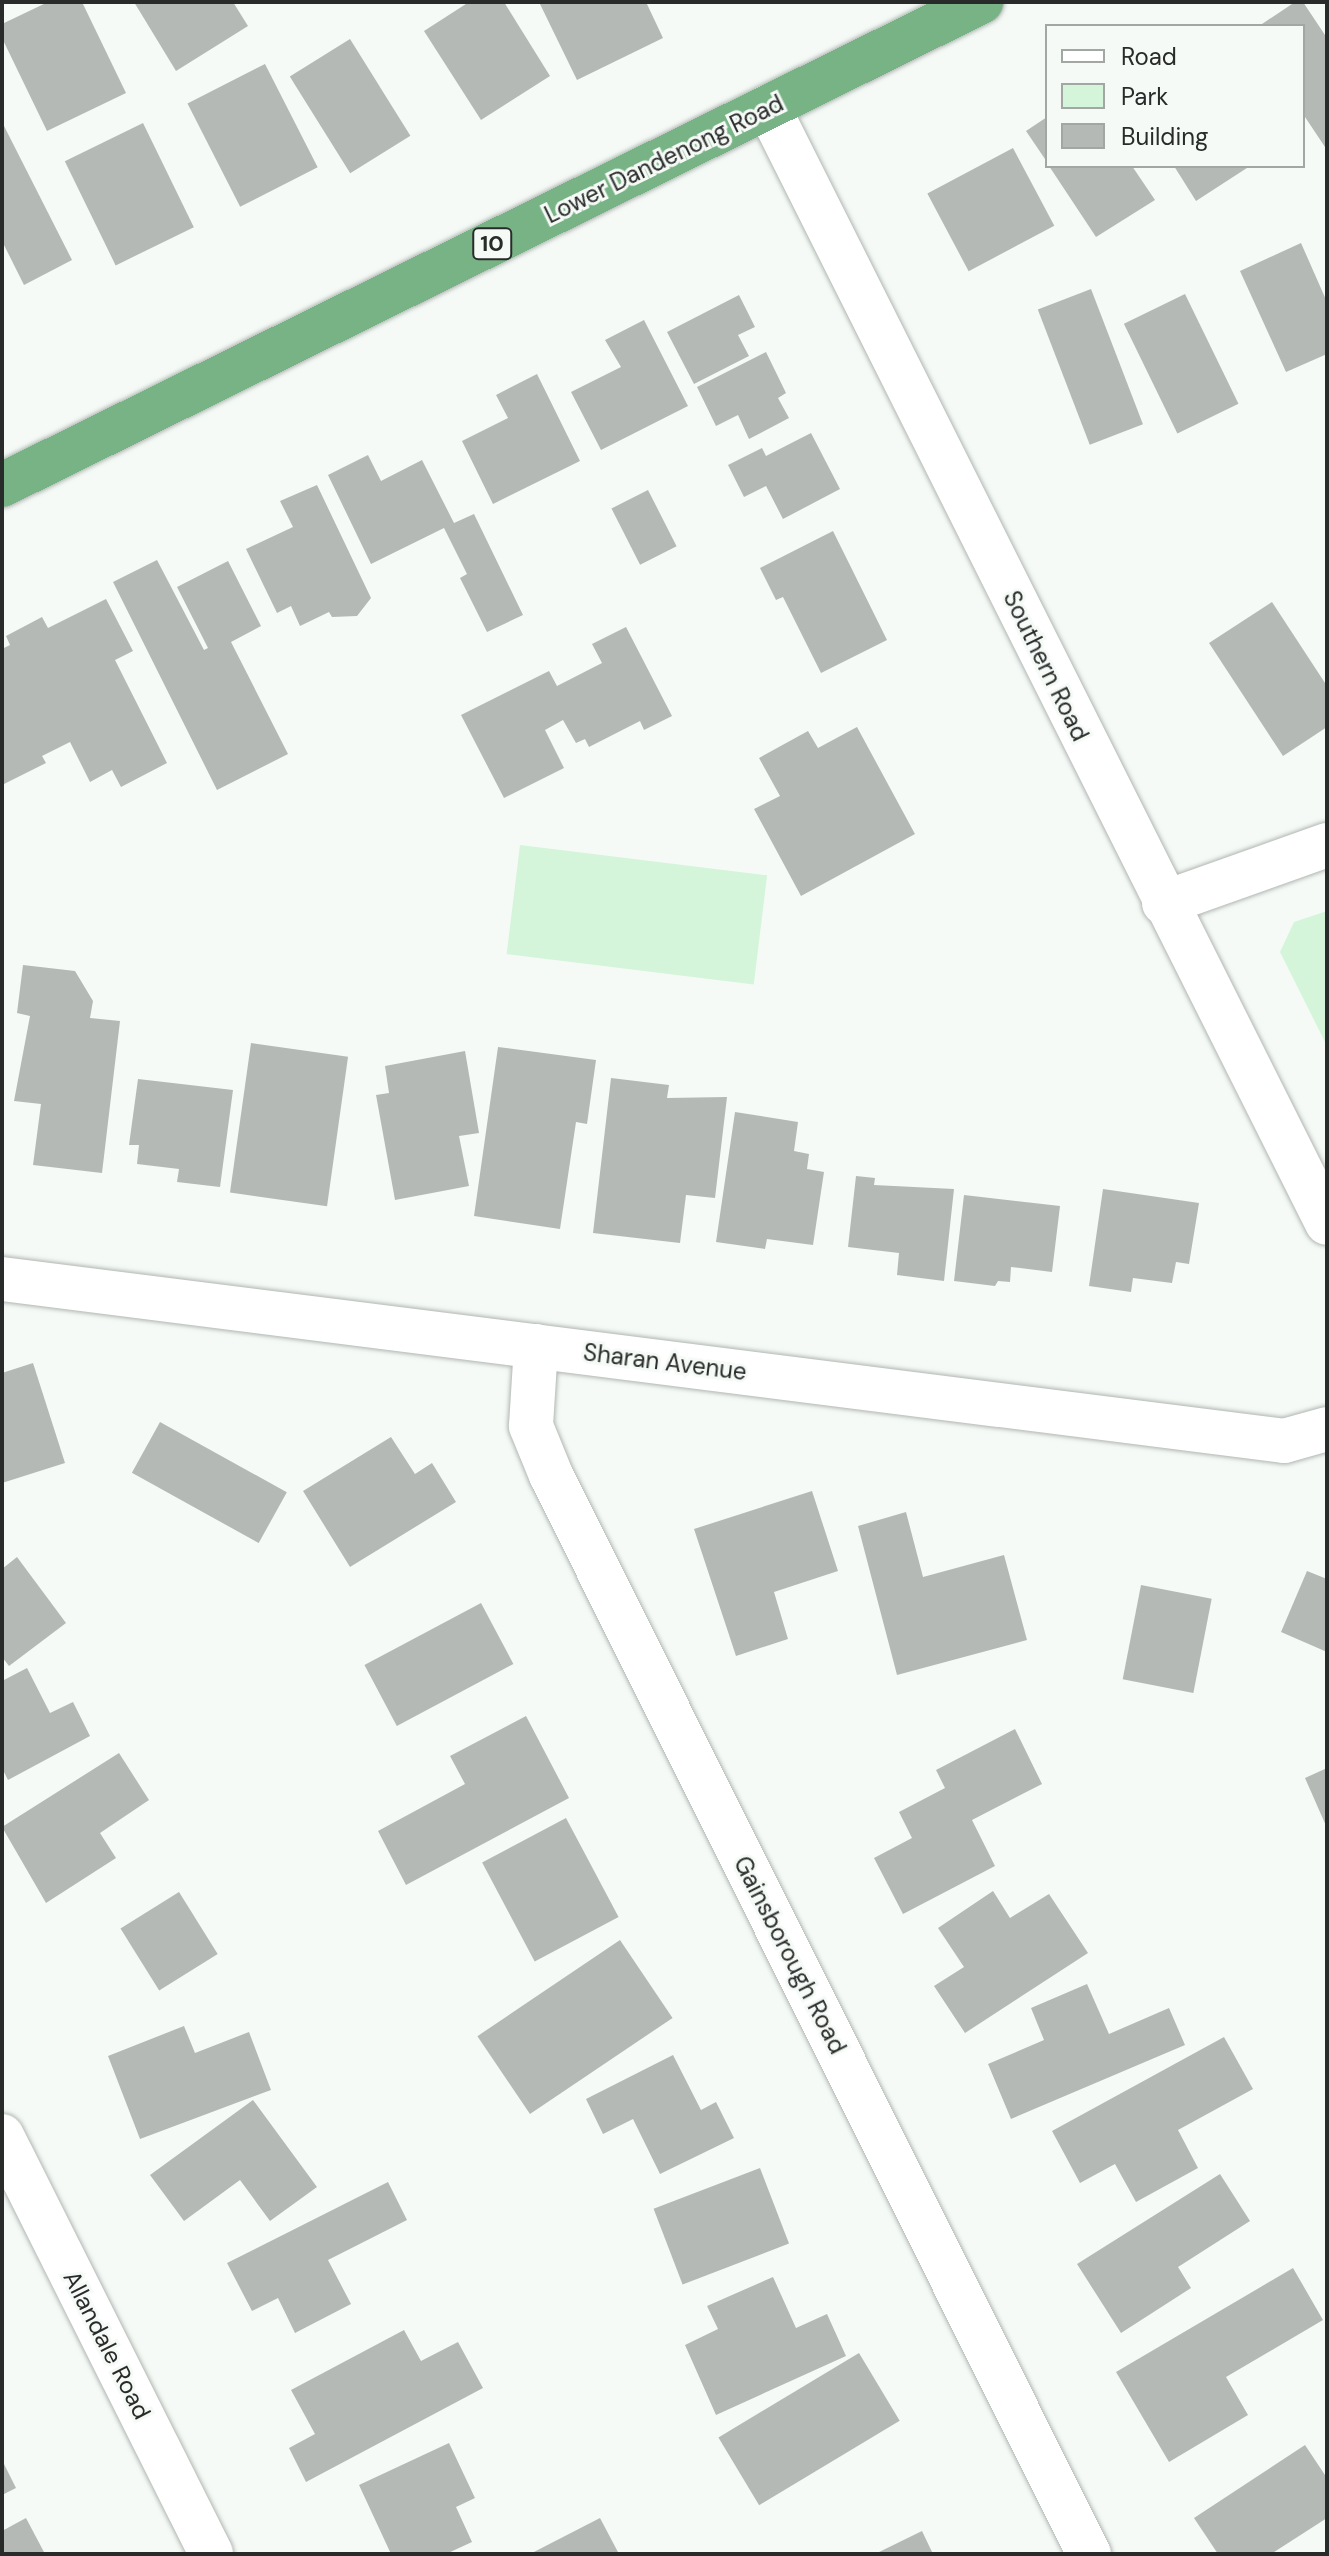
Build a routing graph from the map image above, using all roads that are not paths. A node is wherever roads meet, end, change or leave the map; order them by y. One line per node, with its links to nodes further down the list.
1 (981, 2): 2 (highway, Lower Dandenong Road / 10)
2 (768, 107): 3 (highway, Lower Dandenong Road / 10); 5 (street, Southern Road)
3 (2, 485)
4 (1327, 845): 5 (street)
5 (1164, 903): 6 (street, Southern Road)
6 (1327, 1223)
7 (2, 1279): 8 (street, Sharan Avenue)
8 (536, 1346): 9 (street, Sharan Avenue); 12 (street, Gainsborough Road)
9 (1327, 1429)
10 (2, 2136): 11 (street, Allandale Road)
11 (211, 2554)
12 (1089, 2554)

